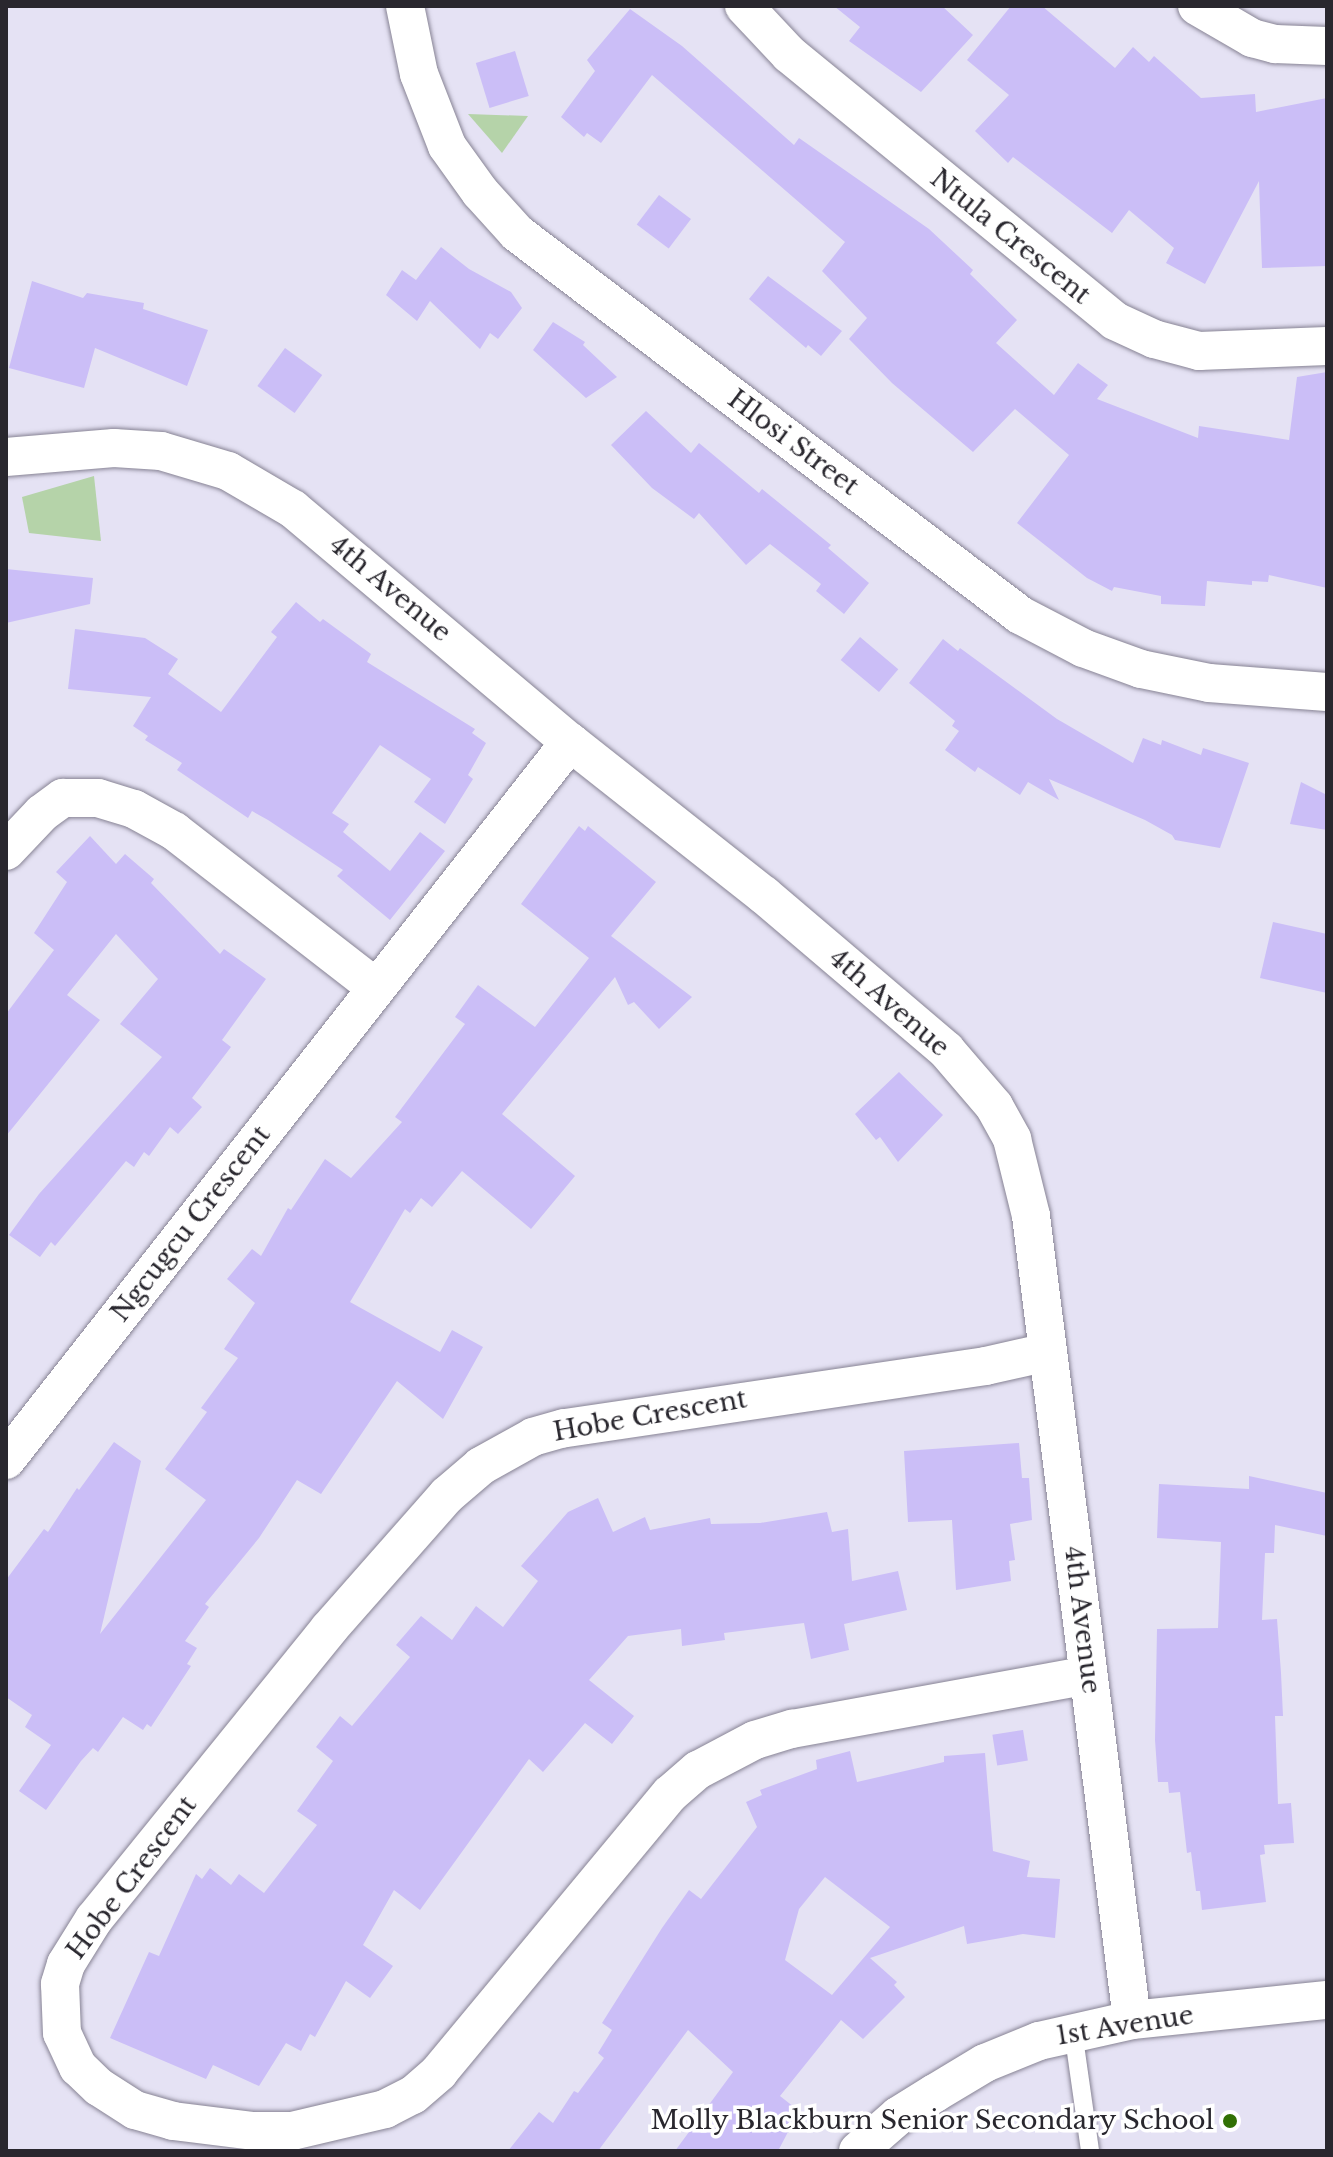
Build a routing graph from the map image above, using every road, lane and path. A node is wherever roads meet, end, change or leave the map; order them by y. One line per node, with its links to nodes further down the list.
1 (405, 6): 7 (street, Hlosi Street)
2 (744, 6): 5 (street, Ntula Crescent)
3 (1197, 6): 4 (street)
4 (1327, 46)
5 (1327, 346)
6 (6, 457): 8 (street, 4th Avenue)
7 (1327, 692)
8 (570, 742): 10 (street, Ngcugcu Crescent); 11 (street, 4th Avenue)
9 (6, 851): 10 (street)
10 (375, 987): 12 (street, Ngcugcu Crescent)
11 (1048, 1352): 13 (street, 4th Avenue); 13 (street, Hobe Crescent)
12 (6, 1460)
13 (1088, 1675): 15 (street, 4th Avenue)
14 (1327, 2000): 15 (street, 1st Avenue)
15 (1132, 2020): 16 (street, 1st Avenue)
16 (1073, 2031): 17 (street, 1st Avenue); 18 (lane)
17 (858, 2151)
18 (1090, 2151)

